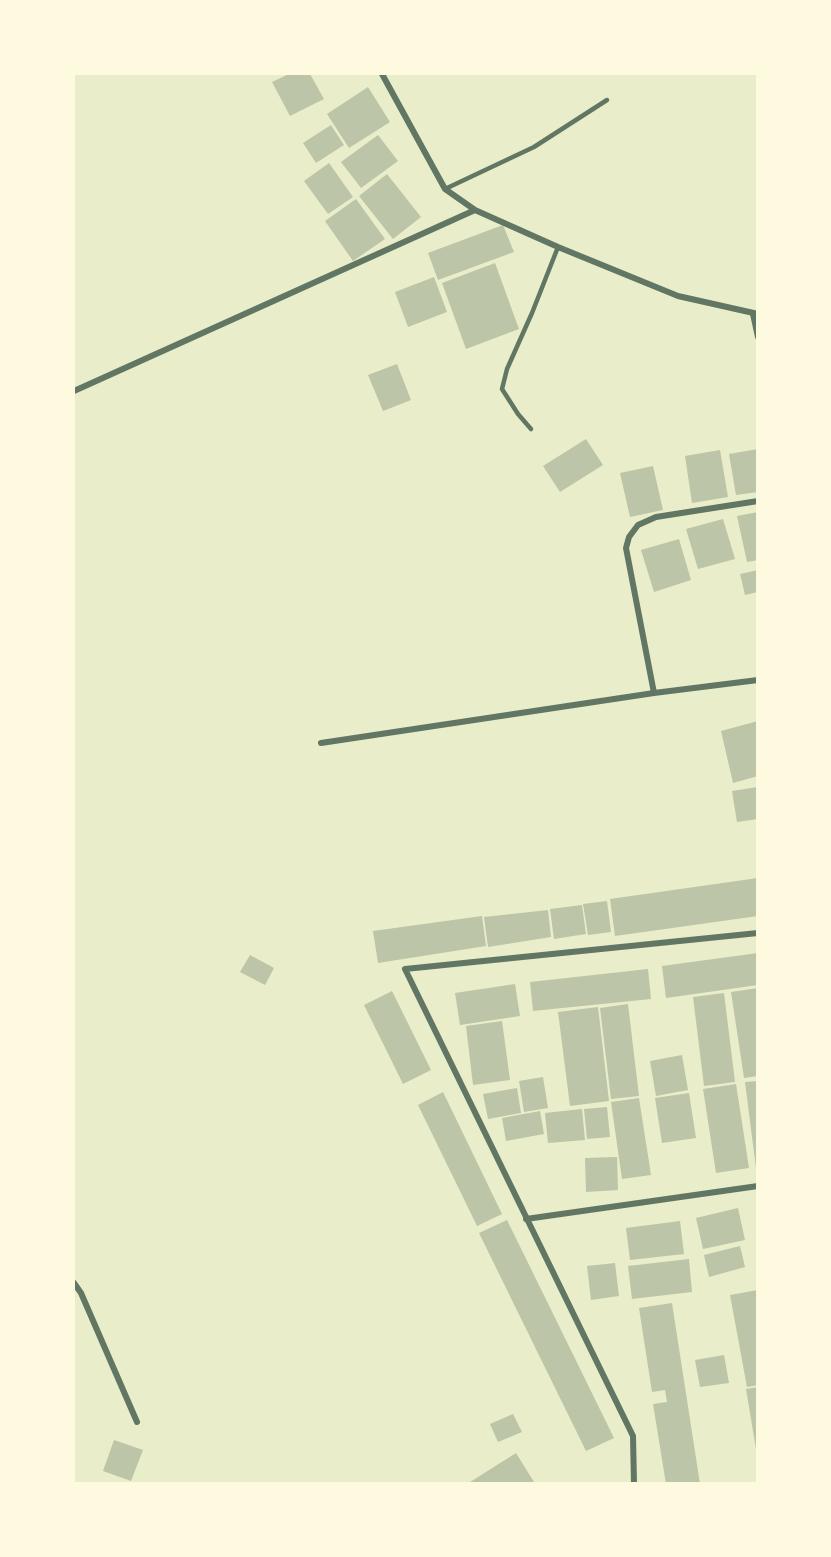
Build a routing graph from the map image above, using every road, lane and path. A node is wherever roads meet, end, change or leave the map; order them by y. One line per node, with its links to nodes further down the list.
1 (382, 74): 3 (street)
2 (608, 100): 3 (lane)
3 (445, 189): 4 (street)
4 (475, 210): 5 (street); 8 (street)
5 (558, 247): 6 (street); 9 (lane)
6 (755, 314): 7 (street)
7 (758, 337)
8 (74, 391)
9 (531, 429)
10 (758, 501): 12 (street)
11 (758, 681): 12 (street)
12 (654, 693): 13 (street)
13 (321, 743)
14 (758, 933): 16 (street)
15 (758, 1186): 16 (street)
16 (526, 1219): 19 (street)
17 (74, 1283): 18 (street)
18 (137, 1422)
19 (634, 1484)

